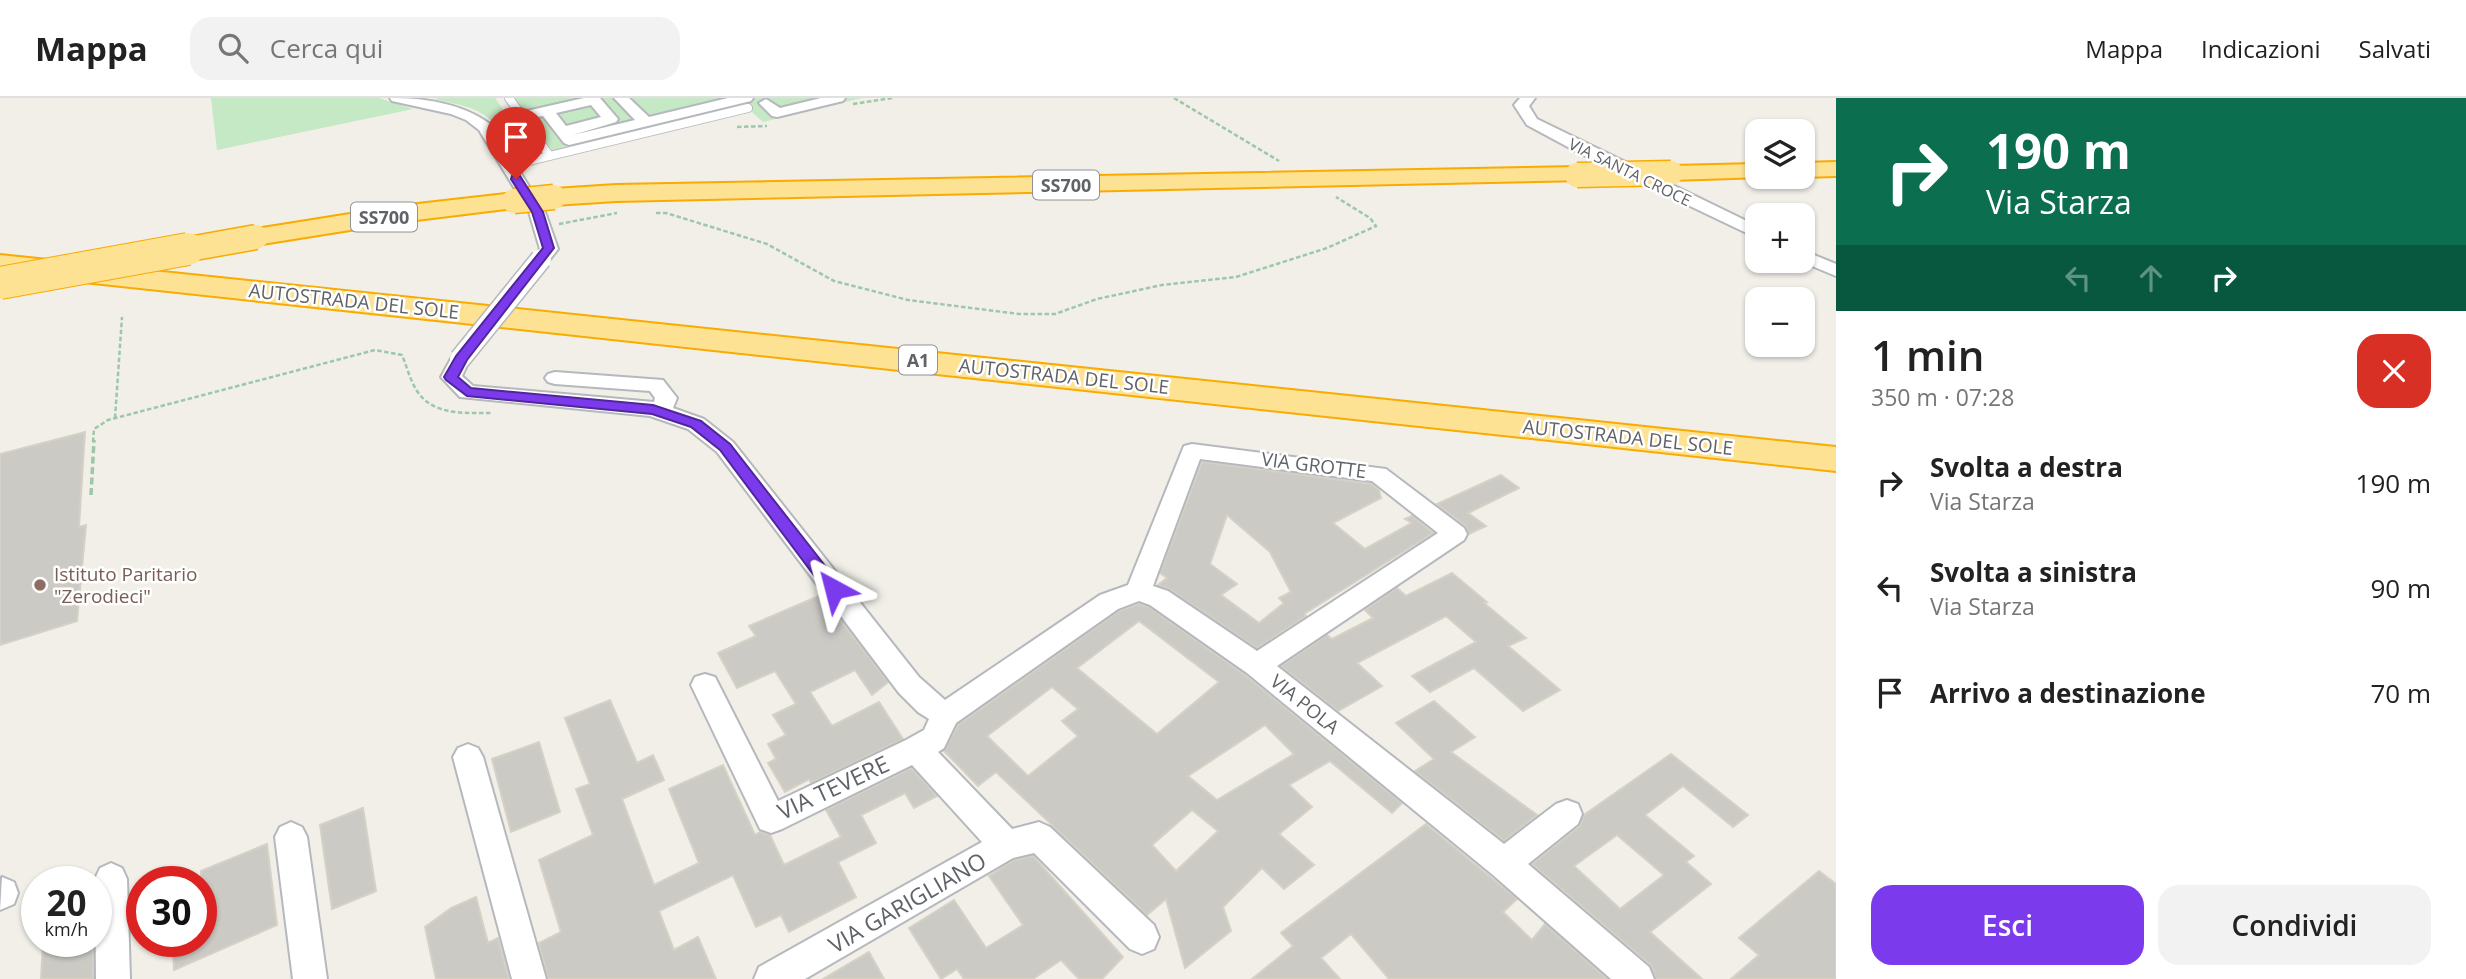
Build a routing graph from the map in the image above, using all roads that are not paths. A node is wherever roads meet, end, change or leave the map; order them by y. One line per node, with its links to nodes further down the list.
1 (509, 98): 18 (lane)
2 (621, 98): 16 (street)
3 (643, 98): 15 (street)
4 (680, 98): 13 (street)
5 (789, 98): 10 (street)
6 (838, 98): 10 (street)
7 (1528, 98): 23 (street, VIA SANTA CROCE)
8 (410, 99): 19 (street)
9 (598, 99): 12 (street); 17 (street)
10 (750, 101): 11 (street); 18 (lane)
11 (710, 102): 13 (street)
12 (545, 103): 14 (street); 17 (street)
13 (693, 110): 15 (street)
14 (527, 114)
15 (663, 118): 16 (street)
16 (646, 122): 17 (street)
17 (615, 124)
18 (549, 155): 19 (lane)
19 (508, 166): 30 (street, bridge)
20 (1836, 169): 21 (highway)
21 (1815, 170)
22 (1745, 171): 28 (highway, SS700, bridge)
23 (1745, 227)
24 (0, 243): 31 (highway, AUTOSTRADA DEL SOLE / A1)
25 (1815, 261): 27 (street)
26 (0, 264): 32 (highway, AUTOSTRADA DEL SOLE / A1)
27 (1836, 271)
28 (0, 283)
29 (555, 378): 30 (street)
30 (661, 412): 36 (street)
31 (1836, 432)
32 (1836, 459)
33 (1138, 591): 34 (street, VIA POLA); 34 (street, VIA GROTTE); 36 (street)
34 (1257, 665): 42 (street, VIA POLA)
35 (705, 685): 37 (street, VIA TEVERE)
36 (946, 715): 37 (street)
37 (916, 750): 41 (street, VIA GARIGLIANO)
38 (468, 757): 47 (street)
39 (1567, 814): 42 (street)
40 (291, 836): 46 (street)
41 (1006, 845): 44 (street, VIA GARIGLIANO); 48 (street, VIA GARIGLIANO)
42 (1504, 864): 49 (street, VIA POLA)
43 (112, 928): 45 (street)
44 (1142, 937)
45 (113, 979)
46 (310, 979)
47 (528, 979)
48 (771, 979)
49 (1637, 979)

